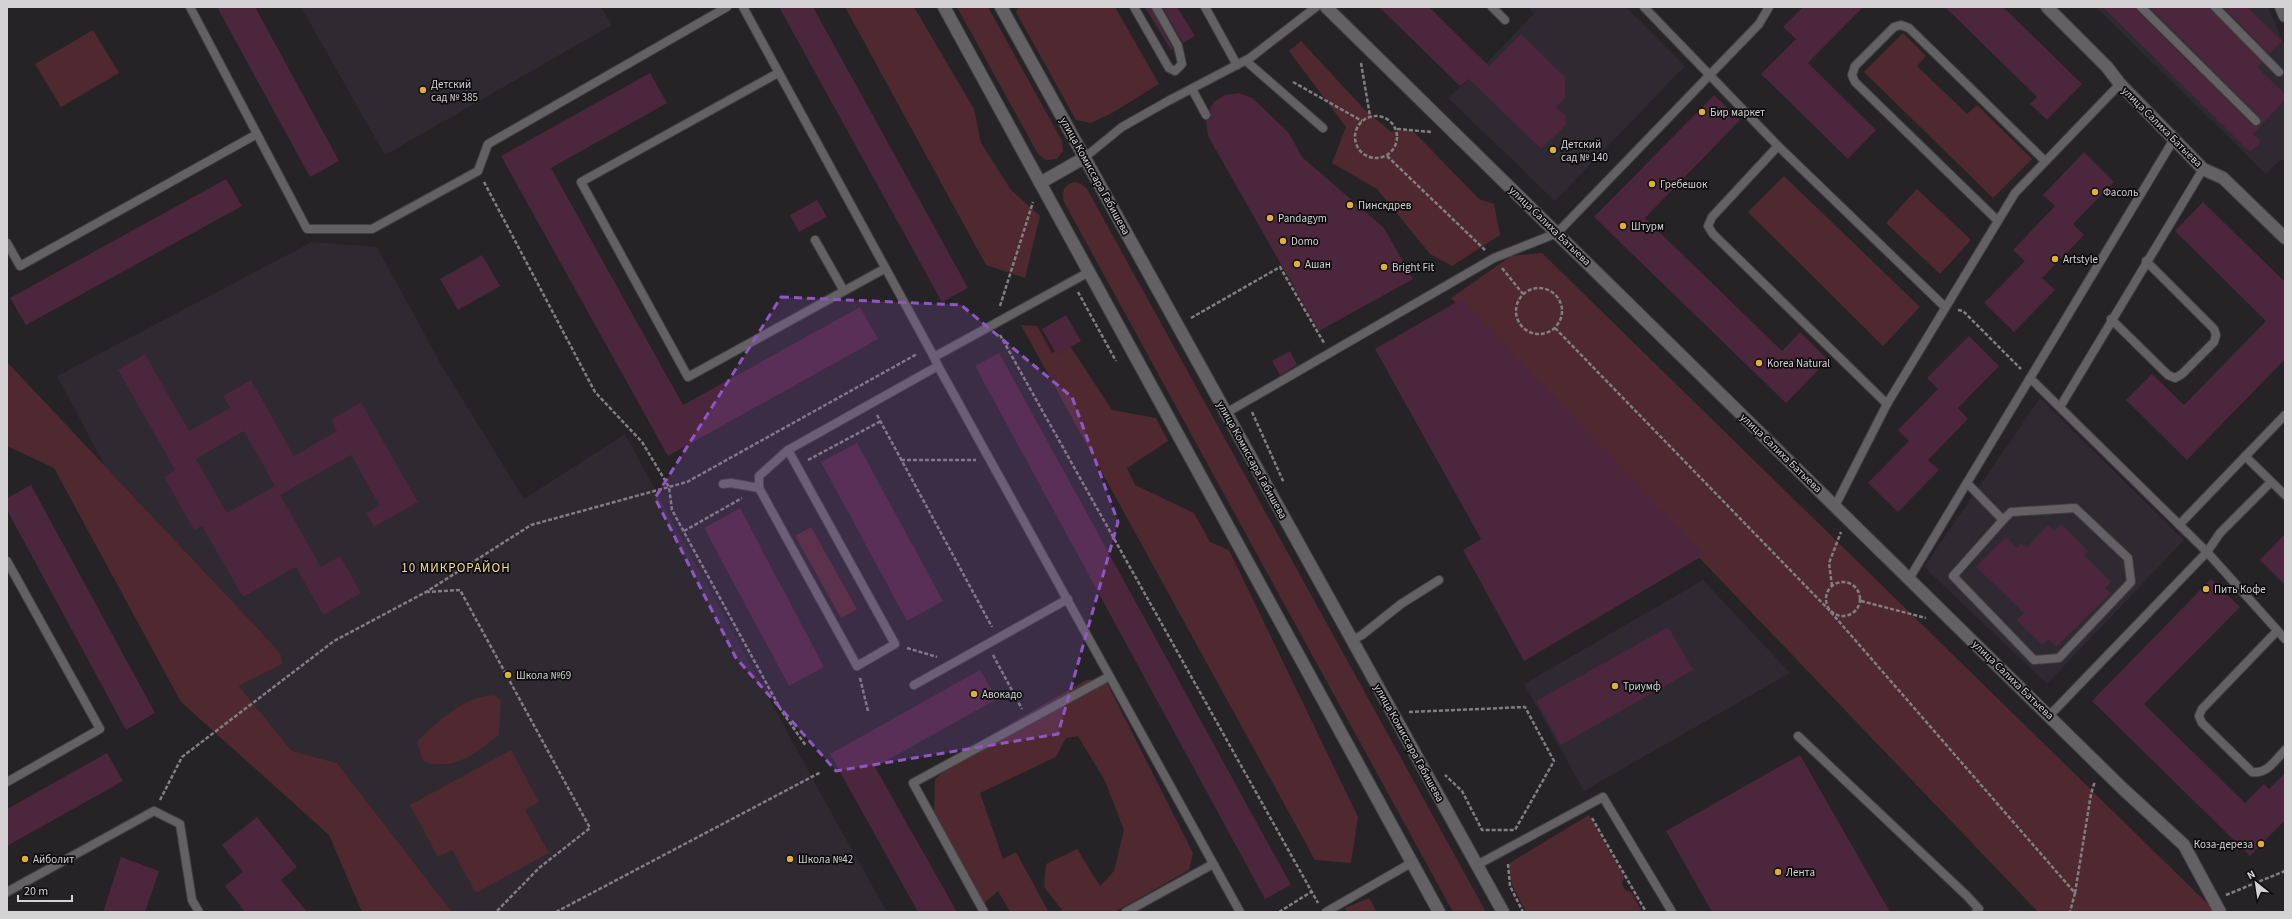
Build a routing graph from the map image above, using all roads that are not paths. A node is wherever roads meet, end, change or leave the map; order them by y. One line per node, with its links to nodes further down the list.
1 (190, 7): 30 (lane)
2 (727, 7): 30 (lane)
3 (743, 7): 23 (lane)
4 (944, 7): 36 (street)
5 (1002, 7): 33 (street, улица Комиссара Габишева)
6 (1134, 7): 7 (lane)
7 (1156, 7)
8 (1205, 7): 21 (lane)
9 (1316, 7): 20 (lane)
10 (1326, 7): 38 (street, улица Салиха Батыева)
11 (1492, 7): 19 (lane)
12 (1644, 7): 24 (lane)
13 (1769, 7): 24 (lane)
14 (2047, 7): 25 (street, улица Салиха Батыева)
15 (2141, 7): 28 (lane)
16 (2215, 7): 22 (lane)
17 (2281, 7): 18 (street)
18 (2285, 16)
19 (1505, 20)
20 (1246, 61): 21 (lane); 29 (lane)
21 (1237, 65): 26 (lane)
22 (2279, 72)
23 (778, 73): 43 (lane); 45 (lane)
24 (1711, 74): 32 (lane); 38 (lane)
25 (2120, 84): 31 (street, улица Салиха Батыева); 34 (lane)
26 (1192, 89): 27 (lane); 33 (lane)
27 (1206, 115)
28 (2256, 121)
29 (1323, 128)
30 (257, 134): 41 (lane)
31 (2174, 139): 35 (street, улица Салиха Батыева); 50 (lane)
32 (1778, 146): 46 (lane); 51 (lane)
33 (1084, 158): 36 (street); 53 (street, улица Комиссара Габишева)
34 (2045, 161): 37 (lane); 37 (lane)
35 (2202, 169): 39 (street, улица Салиха Батыева); 42 (lane)
36 (1040, 183): 44 (street)
37 (1997, 220): 46 (lane)
38 (1557, 233): 53 (lane); 62 (street, улица Салиха Батыева)
39 (2285, 238)
40 (815, 240): 45 (lane)
41 (7, 243)
42 (2146, 261): 47 (lane); 47 (lane)
43 (884, 269): 45 (lane); 48 (lane)
44 (1089, 272): 48 (lane); 79 (street)
45 (844, 291)
46 (1945, 307): 51 (lane)
47 (2111, 319): 52 (lane)
48 (934, 358): 49 (lane)
49 (938, 366): 55 (lane); 69 (lane)
50 (2030, 378): 52 (lane); 57 (lane)
51 (1887, 404): 62 (lane)
52 (2060, 407): 64 (lane)
53 (1226, 413): 72 (street, улица Комиссара Габишева)
54 (2285, 415): 56 (lane)
55 (788, 450): 60 (lane); 60 (lane)
56 (2245, 456): 58 (lane); 64 (lane)
57 (1967, 482): 63 (lane); 67 (lane)
58 (2271, 482): 61 (lane); 65 (lane)
59 (723, 484): 60 (lane)
60 (760, 488)
61 (2285, 495)
62 (1835, 506): 67 (street, улица Салиха Батыева)
63 (2003, 520): 63 (lane)
64 (2179, 524): 65 (lane)
65 (2207, 552): 70 (lane); 75 (lane)
66 (7, 560): 78 (lane)
67 (1909, 579): 75 (street, улица Салиха Батыева)
68 (1439, 580): 72 (lane)
69 (1068, 599): 73 (lane); 74 (lane)
70 (2277, 631): 71 (lane); 77 (lane)
71 (2285, 639)
72 (1352, 640): 81 (street, улица Комиссара Габишева)
73 (1108, 677): 80 (lane); 84 (lane)
74 (914, 685)
75 (2049, 716): 92 (street, улица Салиха Батыева)
76 (1798, 736): 91 (lane)
77 (2285, 750)
78 (7, 782)
79 (1411, 863): 87 (lane); 88 (street)
80 (1213, 864): 85 (lane); 86 (lane)
81 (1477, 865): 89 (street, улица Комиссара Габишева); 90 (lane)
82 (7, 892): 83 (lane)
83 (199, 912)
84 (984, 912)
85 (1126, 912)
86 (1240, 912)
87 (1326, 912)
88 (1439, 912)
89 (1503, 912)
90 (1672, 912)
91 (1976, 912)
92 (2220, 912)

